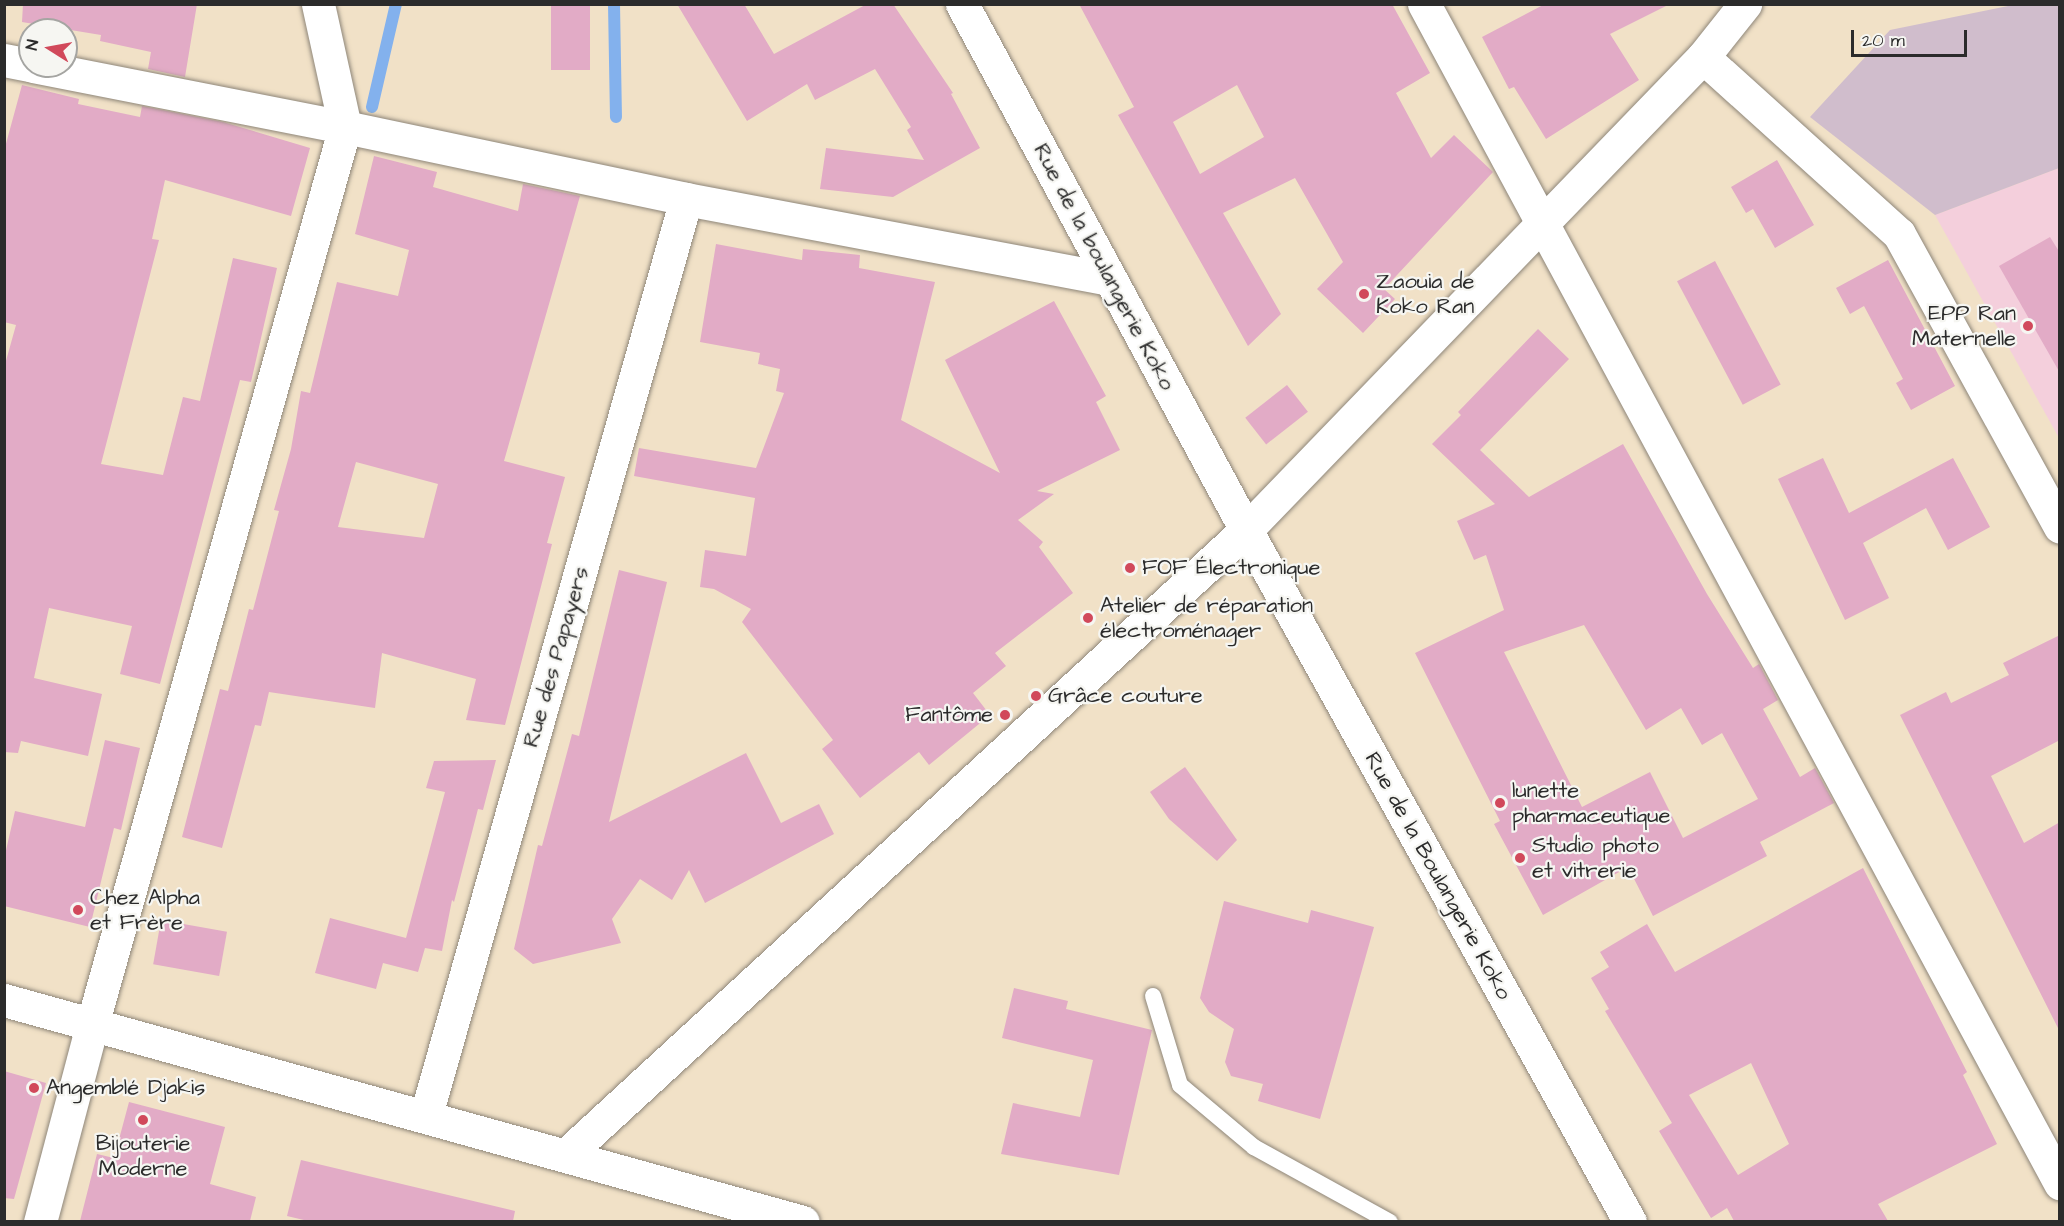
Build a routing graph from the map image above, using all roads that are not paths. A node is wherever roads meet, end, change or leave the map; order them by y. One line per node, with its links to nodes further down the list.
1 (318, 4): 7 (street)
2 (962, 4): 10 (street, Rue de la boulangerie Koko)
3 (1424, 4): 9 (street)
4 (1745, 4): 5 (street)
5 (1702, 57): 9 (street); 11 (street)
6 (78, 75): 7 (street)
7 (345, 127): 8 (street); 15 (street)
8 (686, 199): 10 (street); 16 (street, Rue des Papayers)
9 (1540, 224): 12 (street); 18 (street)
10 (1110, 279): 12 (street, Rue de la boulangerie Koko)
11 (2060, 526)
12 (1246, 530): 17 (street); 22 (street, Rue de la Boulangerie Koko)
13 (1153, 996): 21 (lane)
14 (4, 1000): 15 (street)
15 (92, 1025): 16 (street); 19 (street)
16 (426, 1115): 17 (street)
17 (567, 1154): 20 (street)
18 (2060, 1183)
19 (40, 1221)
20 (803, 1221)
21 (1390, 1221)
22 (1630, 1221)

